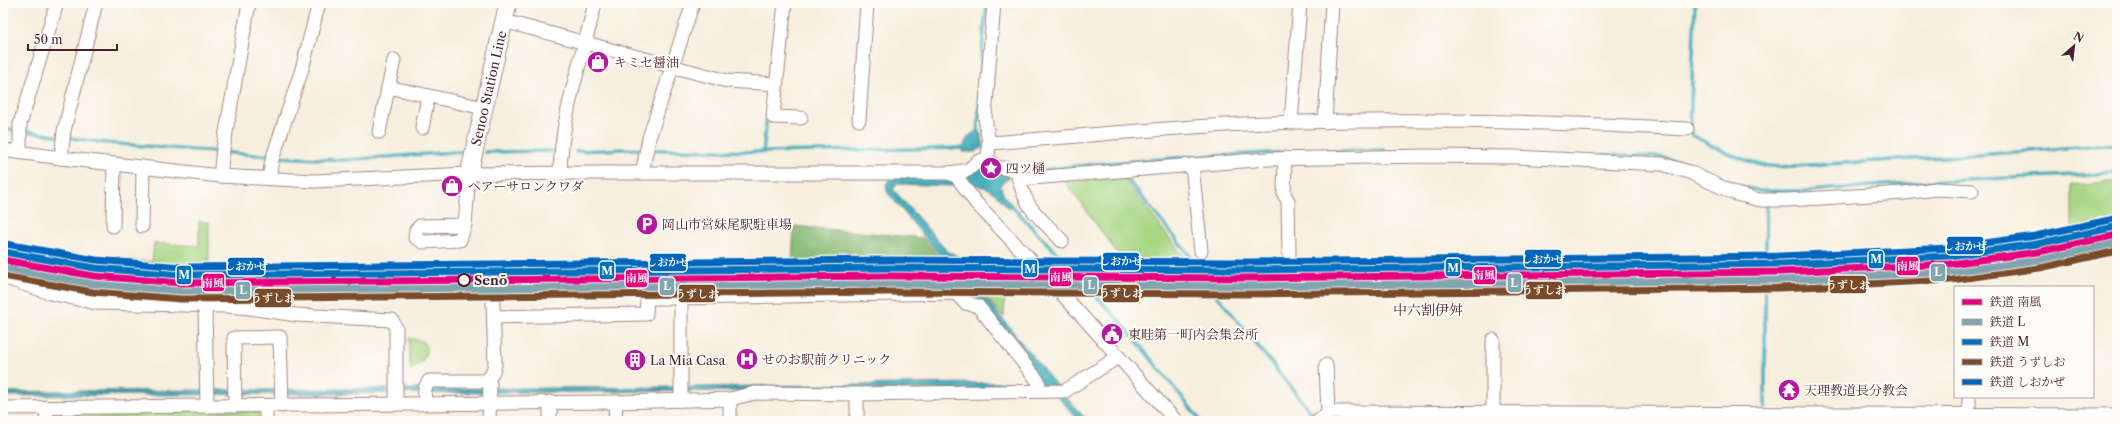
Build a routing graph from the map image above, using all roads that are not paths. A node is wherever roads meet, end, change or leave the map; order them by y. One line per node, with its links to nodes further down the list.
1 (57, 3): 30 (street)
2 (96, 3): 31 (street)
3 (250, 3): 40 (street)
4 (319, 3): 41 (street)
5 (508, 3): 13 (main road, Senoo Station Line)
6 (595, 3): 14 (street)
7 (693, 3): 16 (street)
8 (785, 3): 17 (street)
9 (867, 3): 22 (street)
10 (994, 3): 28 (street)
11 (1300, 3): 24 (street)
12 (1332, 3): 23 (street)
13 (504, 21): 14 (street); 20 (main road, Senoo Station Line)
14 (586, 43): 16 (street); 39 (street)
15 (394, 60): 18 (street)
16 (672, 66): 17 (street); 37 (street)
17 (772, 84): 21 (street)
18 (388, 87): 19 (street); 27 (street)
19 (428, 96): 20 (street); 25 (street)
20 (484, 108): 38 (main road, Senoo Station Line)
21 (801, 118)
22 (859, 120)
23 (1325, 122): 24 (street); 26 (street)
24 (1291, 123): 28 (street)
25 (422, 128)
26 (1687, 129)
27 (378, 132)
28 (989, 143): 33 (street)
29 (3, 150): 30 (street)
30 (20, 152): 31 (street)
31 (61, 158): 34 (street)
32 (1285, 158): 35 (street); 44 (street); 50 (street)
33 (983, 160): 42 (street); 43 (street)
34 (114, 164): 36 (street); 46 (street)
35 (1192, 164): 43 (street); 49 (street)
36 (143, 167): 40 (street); 47 (street)
37 (642, 173): 39 (street); 42 (street)
38 (469, 174): 39 (street); 41 (street); 45 (street)
39 (560, 174)
40 (220, 176): 41 (street)
41 (269, 178)
42 (956, 178): 57 (street)
43 (1019, 179): 48 (street)
44 (1972, 191)
45 (465, 225)
46 (113, 226)
47 (142, 226)
48 (1062, 241)
49 (1202, 251)
50 (1290, 254)
51 (3, 277): 54 (street)
52 (681, 298): 55 (street); 60 (street); 61 (street)
53 (493, 303): 55 (street)
54 (205, 306): 65 (street); 70 (street)
55 (494, 317): 59 (street)
56 (1493, 340): 75 (street)
57 (1118, 356): 60 (street); 88 (street)
58 (1326, 365): 77 (street)
59 (486, 380): 69 (street); 71 (street)
60 (1046, 388): 62 (street)
61 (681, 392): 66 (street); 68 (street)
62 (857, 394): 66 (street); 87 (street)
63 (235, 396): 64 (street); 65 (street); 72 (street)
64 (282, 396): 70 (street); 72 (street)
65 (207, 397): 73 (street)
66 (730, 399): 86 (street)
67 (550, 402): 68 (street); 69 (street); 84 (street)
68 (616, 402): 85 (street)
69 (490, 403): 71 (street); 83 (street)
70 (396, 404): 71 (street)
71 (424, 404)
72 (266, 406): 82 (street)
73 (46, 407): 74 (street); 81 (street)
74 (3, 408)
75 (1493, 409): 77 (street); 79 (street)
76 (1968, 409): 78 (street); 80 (street)
77 (1324, 414)
78 (2117, 414)
79 (1555, 417): 80 (street)
80 (1620, 417)
81 (47, 421)
82 (266, 421)
83 (489, 421)
84 (550, 421)
85 (615, 421)
86 (730, 421)
87 (858, 421)
88 (1176, 421)

